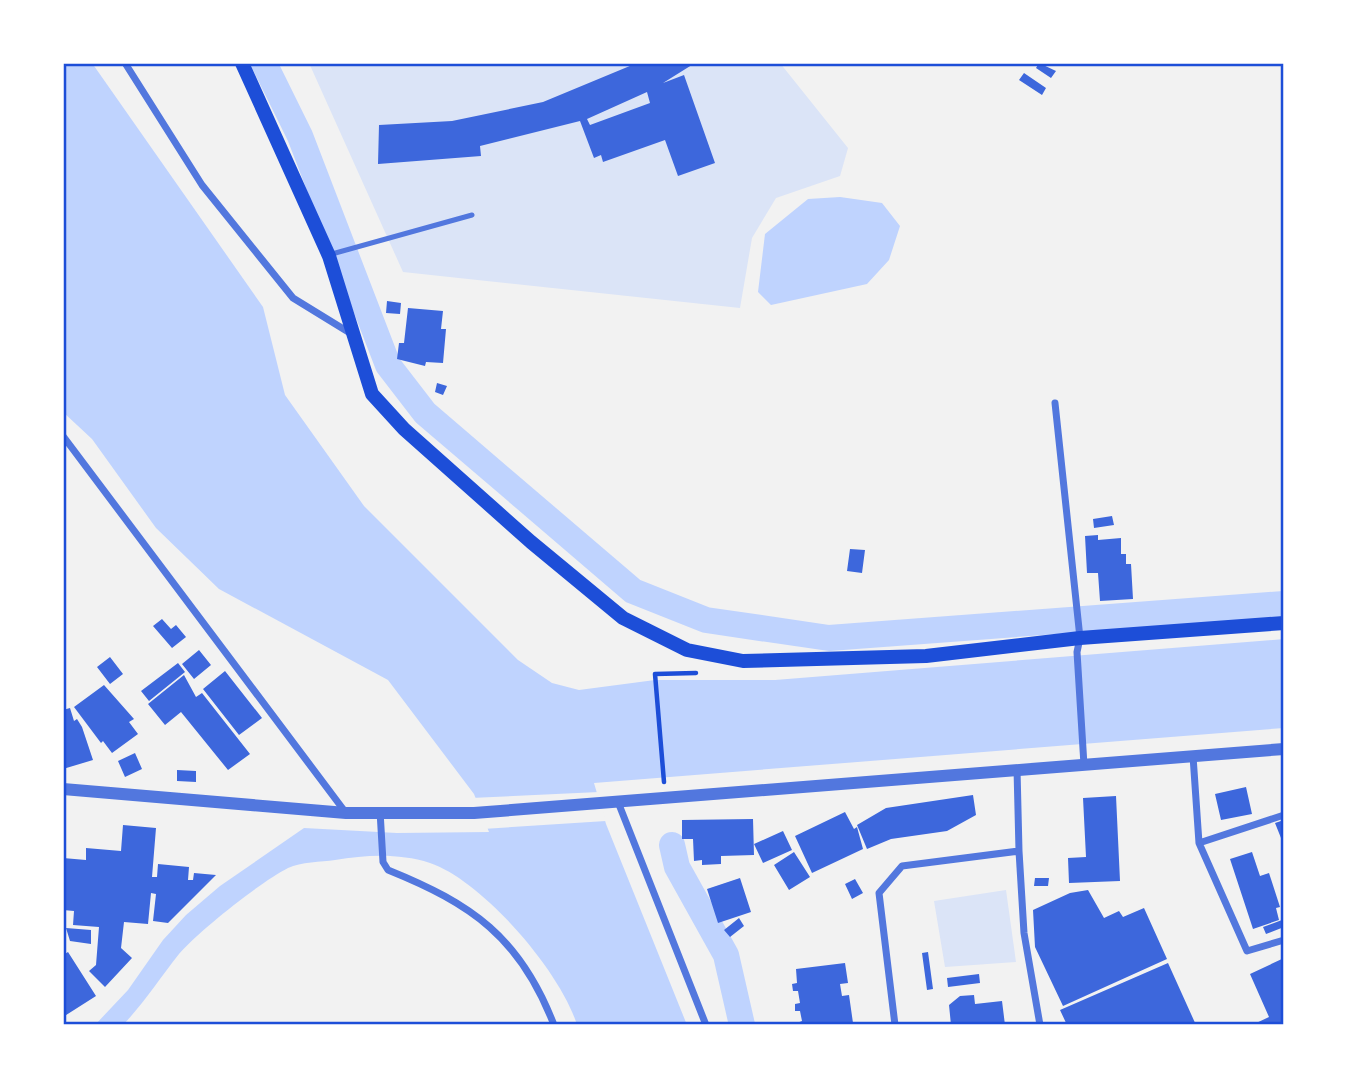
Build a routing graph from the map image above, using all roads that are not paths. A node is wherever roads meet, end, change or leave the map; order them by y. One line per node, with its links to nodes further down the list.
1 (125, 63): 5 (street)
2 (242, 63): 4 (main road)
3 (472, 215): 4 (lane)
4 (332, 254): 5 (main road)
5 (357, 337): 9 (main road)
6 (1055, 403): 9 (street)
7 (63, 436): 17 (street)
8 (1284, 623): 9 (main road)
9 (1078, 645): 12 (street)
10 (1284, 749): 11 (street)
11 (1193, 756): 12 (street); 19 (street)
12 (1084, 765): 13 (street)
13 (1017, 769): 15 (street); 20 (street)
14 (63, 789): 17 (street)
15 (618, 802): 16 (street); 23 (street)
16 (380, 811): 17 (street); 22 (street)
17 (345, 813)
18 (1284, 815): 19 (street)
19 (1199, 843): 21 (street)
20 (1019, 851): 24 (street); 25 (street)
21 (1284, 940)
22 (554, 1025)
23 (706, 1025)
24 (895, 1025)
25 (1040, 1025)

